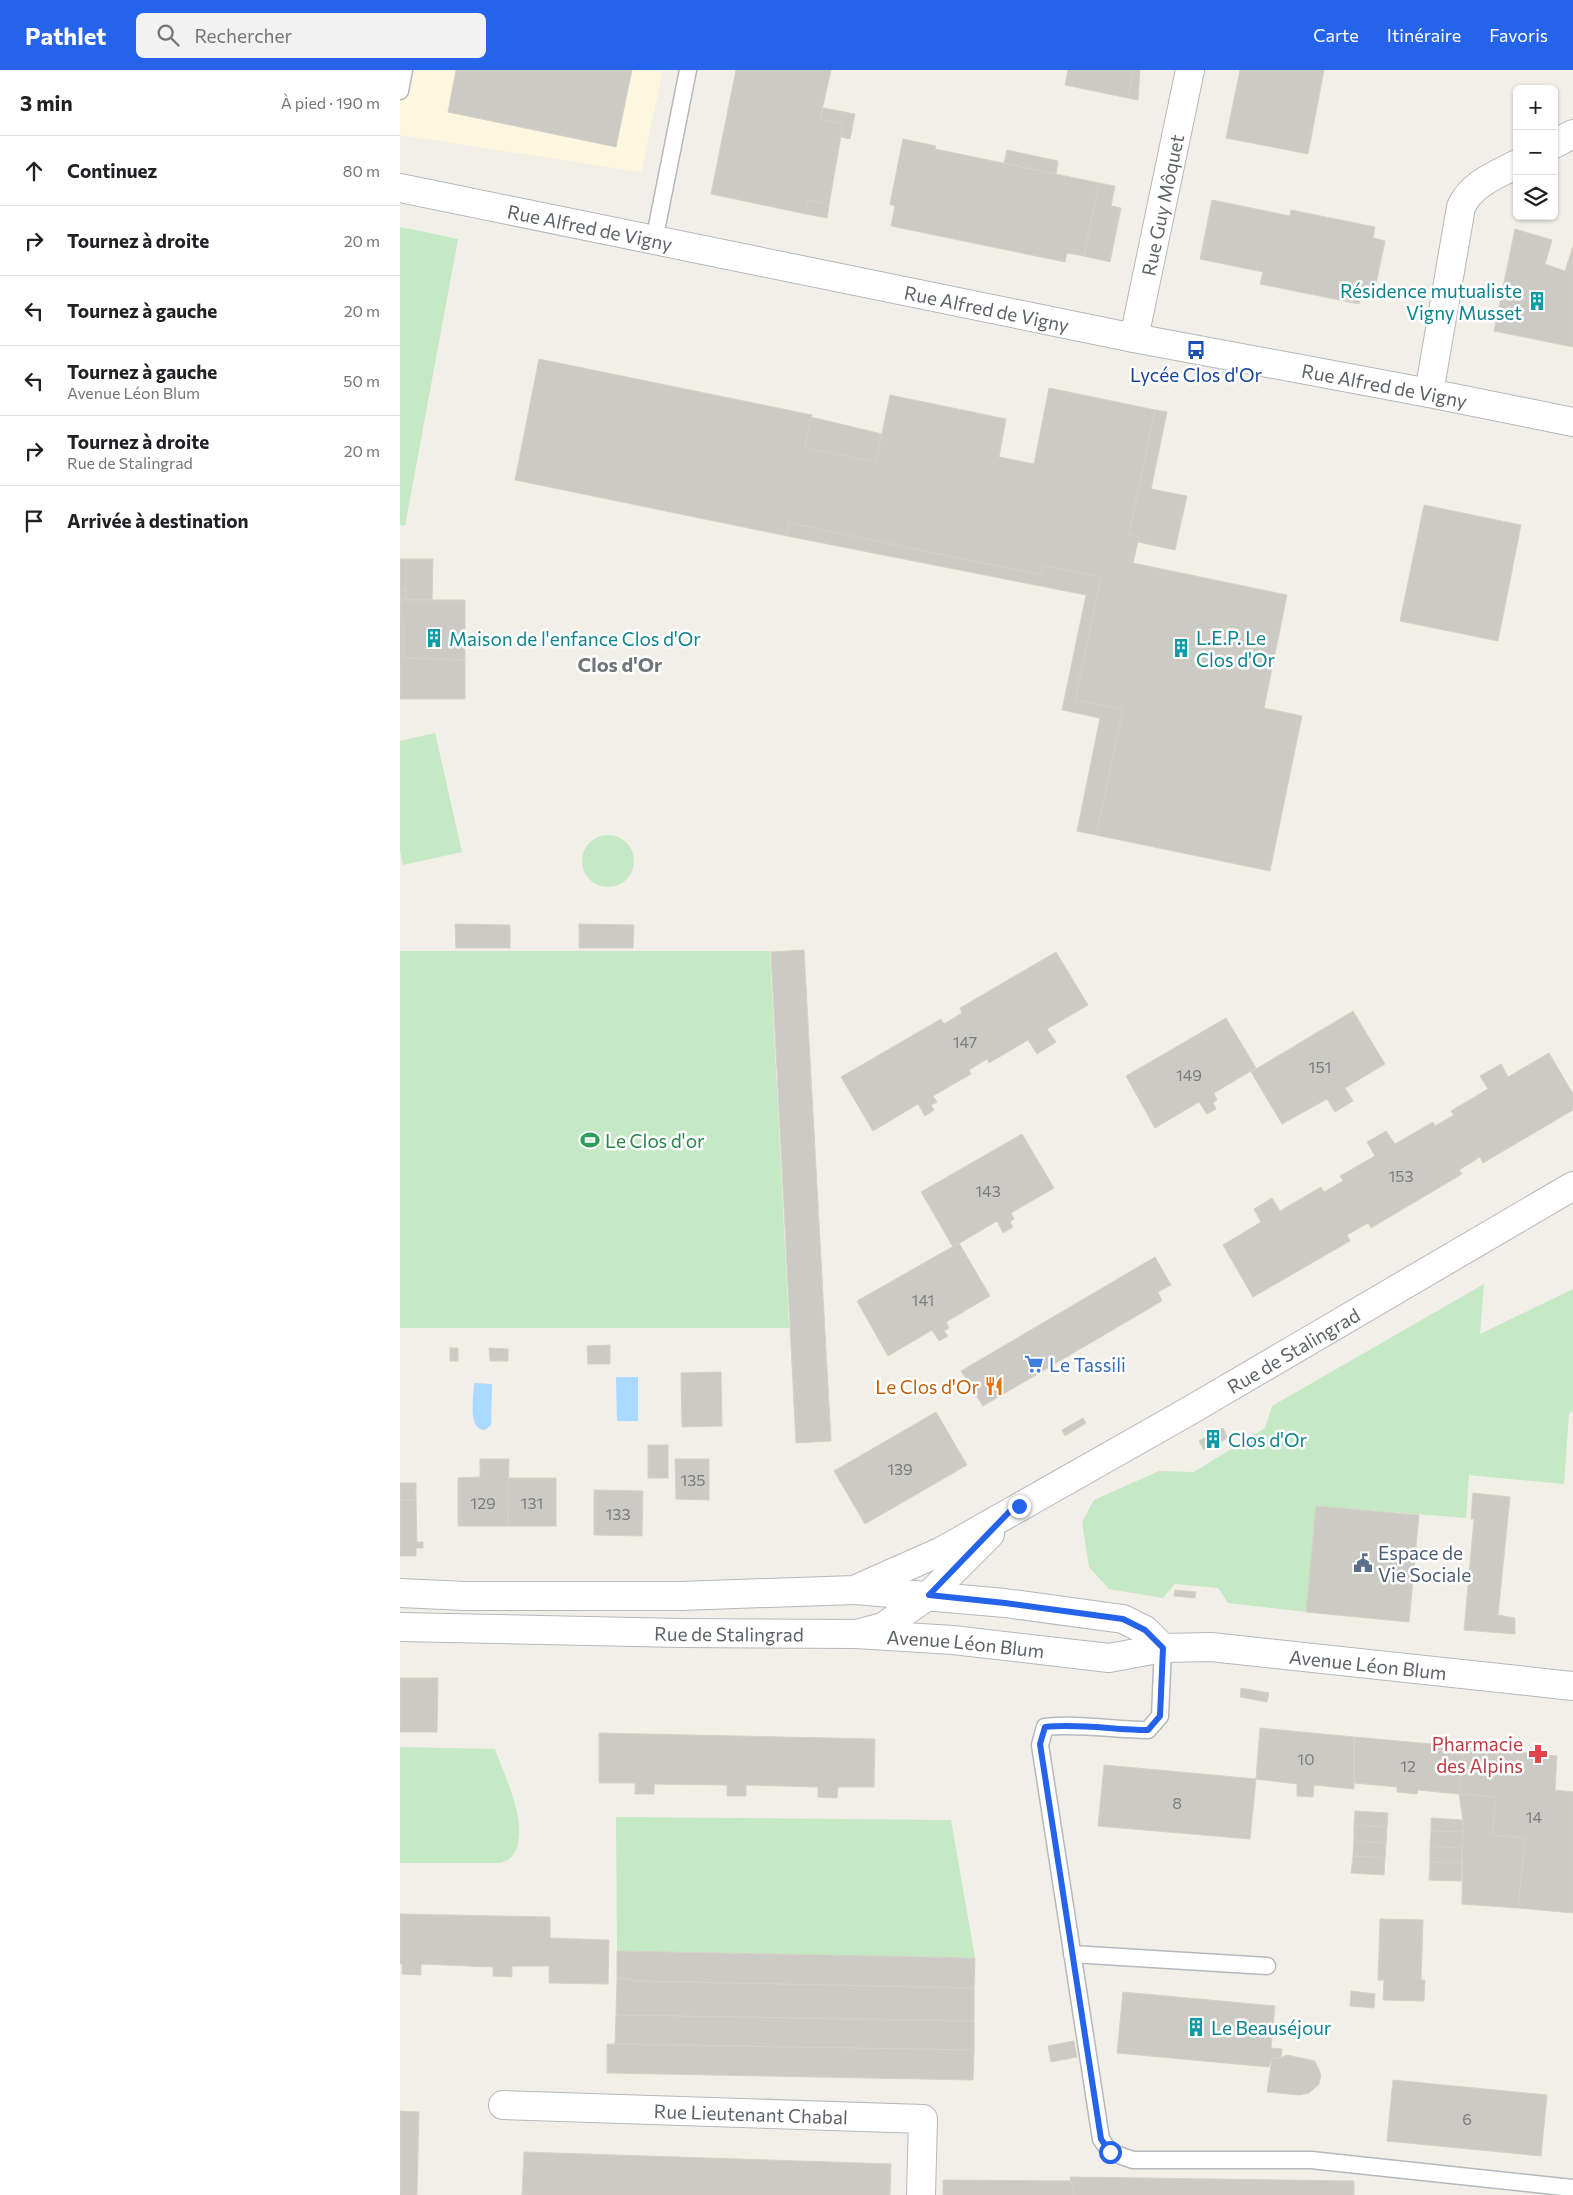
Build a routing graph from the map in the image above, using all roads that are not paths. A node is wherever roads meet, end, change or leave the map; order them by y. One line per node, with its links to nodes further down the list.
1 (404, 70): 4 (lane)
2 (688, 70): 9 (lane)
3 (1190, 70): 10 (street, Rue Guy Môquet)
4 (400, 91)
5 (1573, 134): 6 (street)
6 (1558, 142)
7 (1513, 166): 11 (street)
8 (400, 188): 9 (street, Rue Alfred de Vigny)
9 (654, 241): 10 (street, Rue Alfred de Vigny)
10 (1134, 338): 11 (street, Rue Alfred de Vigny)
11 (1429, 393): 12 (street, Rue Alfred de Vigny)
12 (1573, 422)
13 (1573, 1186): 14 (street, Rue de Stalingrad)
14 (1011, 1510): 15 (street, Rue de Stalingrad); 18 (street, Rue de Stalingrad)
15 (942, 1551): 16 (street, Rue de Stalingrad); 18 (street)
16 (854, 1590): 17 (street, Rue de Stalingrad); 18 (street)
17 (400, 1593)
18 (929, 1595): 20 (street, Rue de Stalingrad); 21 (street); 22 (street)
19 (400, 1627): 20 (street, Rue de Stalingrad)
20 (856, 1634): 21 (street, Avenue Léon Blum)
21 (953, 1640): 22 (street, Avenue Léon Blum)
22 (1163, 1648): 23 (street, Avenue Léon Blum); 24 (lane)
23 (1573, 1686)
24 (1072, 1954): 25 (lane); 27 (lane)
25 (1267, 1966)
26 (502, 2105): 28 (street, Rue Lieutenant Chabal)
27 (1573, 2188)
28 (921, 2195)

